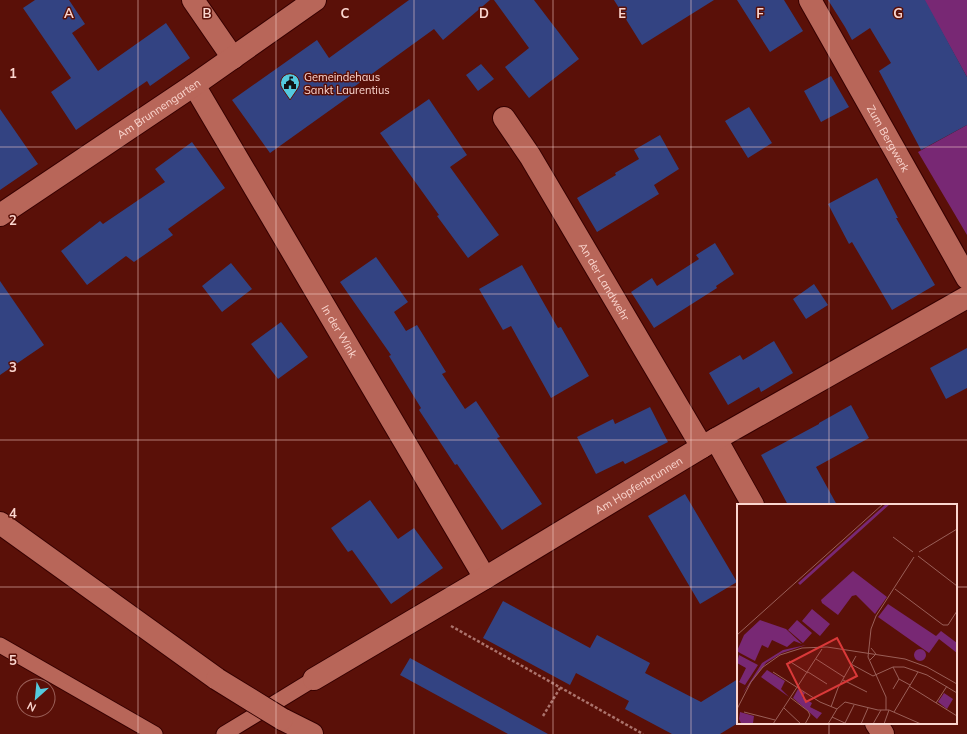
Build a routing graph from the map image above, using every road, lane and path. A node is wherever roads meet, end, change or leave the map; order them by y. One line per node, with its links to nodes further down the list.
1 (193, 0): 4 (street)
2 (315, 0): 4 (street, Am Brunnengarten)
3 (810, 0): 8 (street, Zum Bergwerk)
4 (233, 58): 5 (street, Am Brunnengarten)
5 (194, 85): 7 (street, Am Brunnengarten); 13 (street, In der Wink)
6 (504, 118): 10 (street, An der Landwehr)
7 (0, 215)
8 (967, 278)
9 (967, 297): 10 (street, Am Hopfenbrunnen)
10 (709, 443): 11 (street, An der Landwehr); 13 (street, Am Hopfenbrunnen)
11 (752, 504)
12 (0, 523): 22 (street, bridge)
13 (485, 578): 16 (street, Am Hopfenbrunnen)
14 (451, 626): 17 (path)
15 (0, 645): 20 (lane)
16 (314, 679): 21 (lane)
17 (560, 688): 18 (path); 23 (path)
18 (543, 716)
19 (877, 724): 24 (street)
20 (155, 734)
21 (224, 734)
22 (312, 734)
23 (643, 734)
24 (883, 734)

